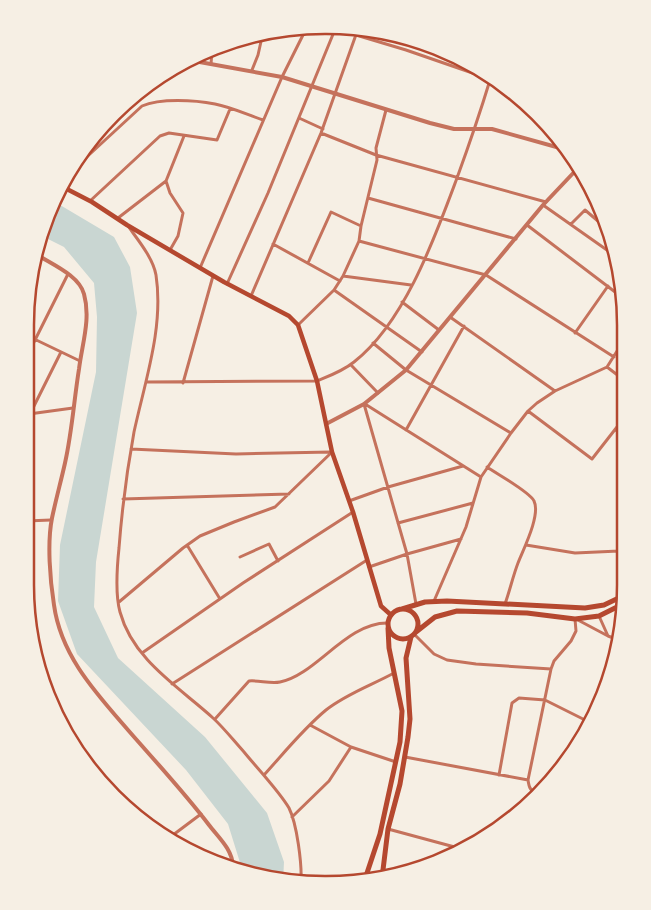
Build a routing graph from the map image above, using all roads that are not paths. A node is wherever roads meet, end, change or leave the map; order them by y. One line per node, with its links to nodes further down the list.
1 (303, 34): 10 (street)
2 (334, 34): 12 (street)
3 (356, 35): 9 (street); 13 (street)
4 (261, 41): 8 (street)
5 (212, 57): 7 (street)
6 (200, 62): 7 (street)
7 (211, 64): 8 (street)
8 (252, 70): 10 (street)
9 (471, 73)
10 (282, 78): 12 (street); 17 (street)
11 (487, 82): 18 (street)
12 (312, 87): 13 (street); 16 (street)
13 (335, 94): 15 (street); 19 (street)
14 (230, 109): 17 (street); 20 (street); 22 (street)
15 (386, 110): 18 (street); 23 (street)
16 (299, 118): 19 (street); 52 (street)
17 (263, 120): 46 (street)
18 (476, 128): 21 (street); 25 (street)
19 (322, 131): 23 (street); 40 (street)
20 (184, 136): 26 (street); 29 (street)
21 (556, 147)
22 (89, 155)
23 (376, 155): 25 (street); 28 (street)
24 (574, 173): 30 (street)
25 (457, 178): 30 (street); 32 (street)
26 (166, 181): 31 (street); 41 (street)
27 (68, 189): 29 (main road)
28 (368, 198): 32 (street); 37 (street)
29 (90, 201): 31 (main road)
30 (544, 203): 34 (street); 36 (street)
31 (118, 218): 35 (main road)
32 (443, 218): 38 (street); 44 (street)
33 (597, 220): 34 (street)
34 (571, 224): 42 (street)
35 (128, 225): 41 (main road); 77 (street)
36 (527, 225): 38 (street); 54 (street)
37 (361, 226): 39 (street); 45 (street)
38 (516, 239): 48 (street)
39 (359, 241): 44 (street); 50 (street)
40 (273, 244): 45 (street); 57 (street)
41 (170, 250): 46 (main road)
42 (607, 251)
43 (42, 258): 47 (street)
44 (425, 258): 48 (street); 53 (street)
45 (308, 263): 51 (street)
46 (200, 268): 49 (main road)
47 (68, 274): 65 (street); 71 (street)
48 (486, 275): 59 (street); 64 (street)
49 (213, 276): 52 (main road); 78 (street)
50 (343, 276): 51 (street); 53 (street)
51 (340, 281): 55 (street)
52 (227, 284): 57 (main road)
53 (411, 285): 58 (street)
54 (608, 286): 56 (street); 64 (street)
55 (334, 290): 60 (street); 62 (street)
56 (615, 292)
57 (251, 296): 60 (main road)
58 (402, 302): 62 (street); 63 (street)
59 (450, 317): 61 (street); 63 (street)
60 (298, 325): 76 (main road)
61 (464, 326): 79 (street); 80 (street)
62 (387, 328): 66 (street); 68 (street)
63 (439, 330): 68 (street)
64 (575, 333): 70 (street)
65 (35, 340): 67 (street)
66 (373, 343): 72 (street); 74 (street)
67 (61, 352): 71 (street); 82 (street)
68 (422, 352): 74 (street)
69 (617, 352): 70 (street)
70 (614, 357): 73 (street)
71 (80, 361): 84 (street)
72 (351, 365): 76 (street); 81 (street)
73 (607, 367): 75 (street); 80 (street)
74 (406, 370): 79 (street); 81 (street)
75 (617, 375)
76 (317, 381): 78 (street); 87 (main road)
77 (146, 382): 78 (street); 91 (street)
78 (183, 383)
79 (432, 386): 88 (street); 90 (street)
80 (555, 392): 85 (street)
81 (378, 393): 83 (street)
82 (34, 404)
83 (364, 404): 87 (street); 88 (street); 96 (street)
84 (73, 408): 86 (street); 102 (street)
85 (528, 411): 89 (street); 90 (street)
86 (34, 413)
87 (326, 424): 92 (main road)
88 (406, 430): 93 (street)
89 (616, 430)
90 (511, 433): 94 (street)
91 (132, 449): 92 (street); 98 (street)
92 (332, 452): 97 (street); 99 (main road)
93 (463, 466): 95 (street); 96 (street)
94 (487, 468): 95 (street); 106 (street)
95 (481, 477): 100 (street)
96 (388, 487): 99 (street); 104 (street)
97 (289, 494): 98 (street); 107 (street)
98 (123, 499): 117 (street)
99 (349, 501): 101 (main road)
100 (473, 503): 104 (street); 105 (street)
101 (353, 512): 111 (main road); 112 (street)
102 (52, 520): 103 (street); 144 (street)
103 (34, 521)
104 (398, 523): 109 (street)
105 (461, 539): 109 (street); 116 (street)
106 (526, 545): 108 (street); 119 (street)
107 (187, 546): 114 (street); 117 (street)
108 (617, 551)
109 (407, 554): 113 (street); 118 (street)
110 (240, 557): 112 (street)
111 (367, 560): 113 (main road); 132 (street)
112 (278, 561): 114 (street)
113 (369, 567): 122 (main road)
114 (220, 599): 129 (street)
115 (617, 599): 119 (highway)
116 (434, 601): 118 (highway); 119 (highway)
117 (119, 602): 129 (street)
118 (416, 604): 121 (highway)
119 (505, 604)
120 (617, 607): 123 (highway)
121 (402, 609): 122 (highway); 126 (highway)
122 (391, 615): 125 (highway)
123 (599, 616): 124 (highway); 127 (street)
124 (575, 619): 126 (highway); 127 (street); 130 (street)
125 (388, 626): 126 (highway); 131 (highway); 134 (street)
126 (413, 634): 130 (street); 138 (highway)
127 (608, 636): 128 (street)
128 (613, 638)
129 (142, 653): 132 (street)
130 (551, 669): 133 (street)
131 (394, 673): 136 (street); 139 (highway)
132 (172, 684): 134 (street)
133 (545, 700): 135 (street); 140 (street); 142 (street)
134 (214, 719): 141 (street)
135 (584, 719)
136 (310, 725): 137 (street); 141 (street)
137 (351, 748): 139 (street); 145 (street)
138 (405, 757): 140 (street); 146 (highway)
139 (396, 762): 151 (highway)
140 (499, 774): 142 (street)
141 (264, 775): 145 (street)
142 (528, 780): 143 (street)
143 (532, 791)
144 (201, 814): 147 (street); 149 (street)
145 (292, 817): 152 (street)
146 (388, 829): 148 (street); 150 (highway)
147 (175, 834)
148 (453, 847)
149 (232, 861)
150 (383, 871)
151 (367, 874)
152 (302, 876)

